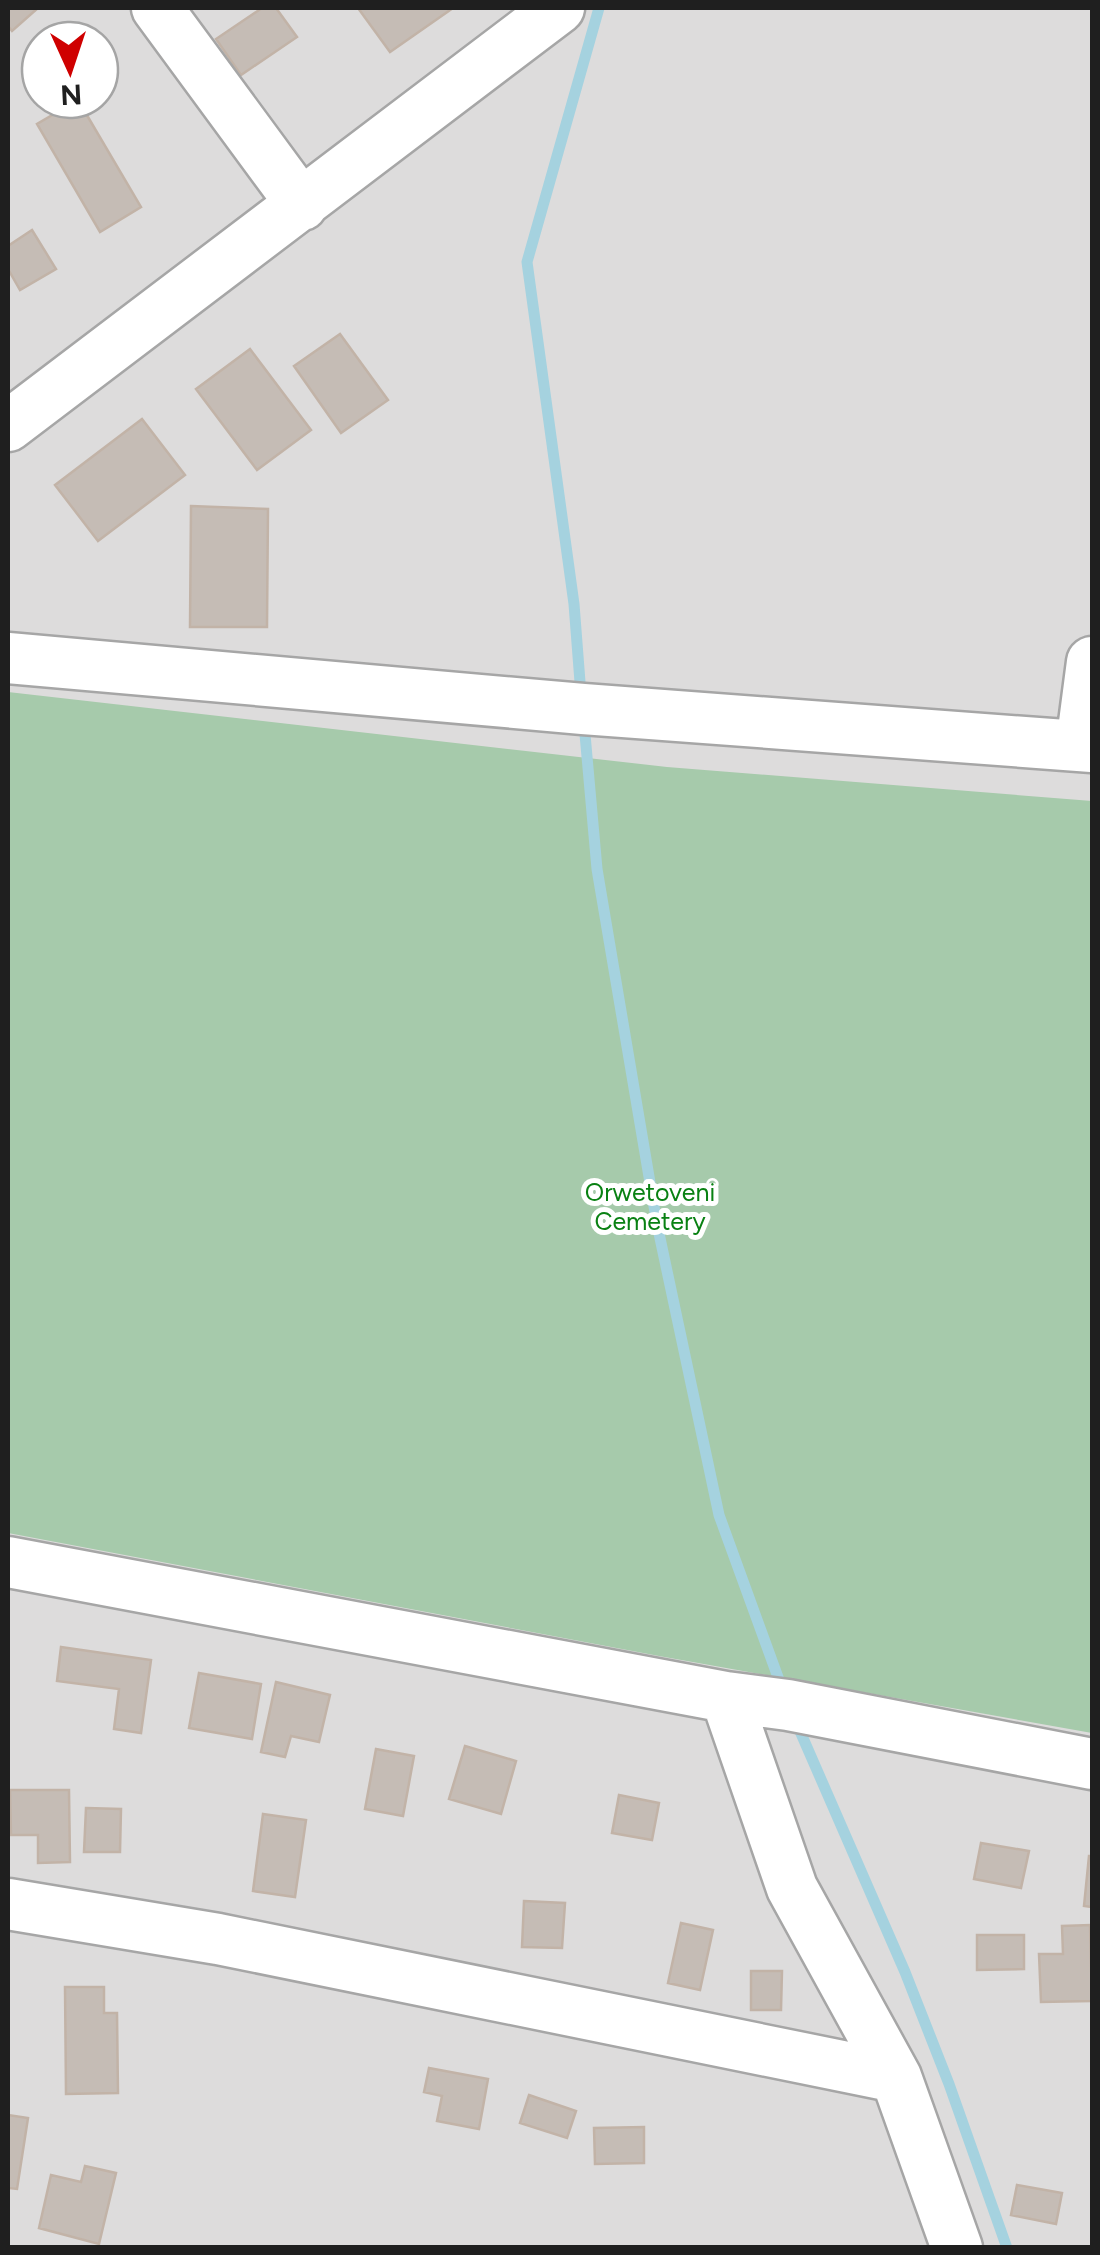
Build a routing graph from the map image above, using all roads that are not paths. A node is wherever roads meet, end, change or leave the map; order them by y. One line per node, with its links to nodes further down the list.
1 (157, 8): 3 (street)
2 (560, 8): 3 (street)
3 (302, 204): 4 (street)
4 (8, 426)
5 (8, 658): 7 (street)
6 (1092, 662): 7 (street)
7 (1086, 746)
8 (8, 1562): 9 (street)
9 (726, 1697): 10 (street); 12 (street)
10 (1092, 1764)
11 (8, 1904): 12 (street)
12 (896, 2077): 13 (street)
13 (958, 2248)

